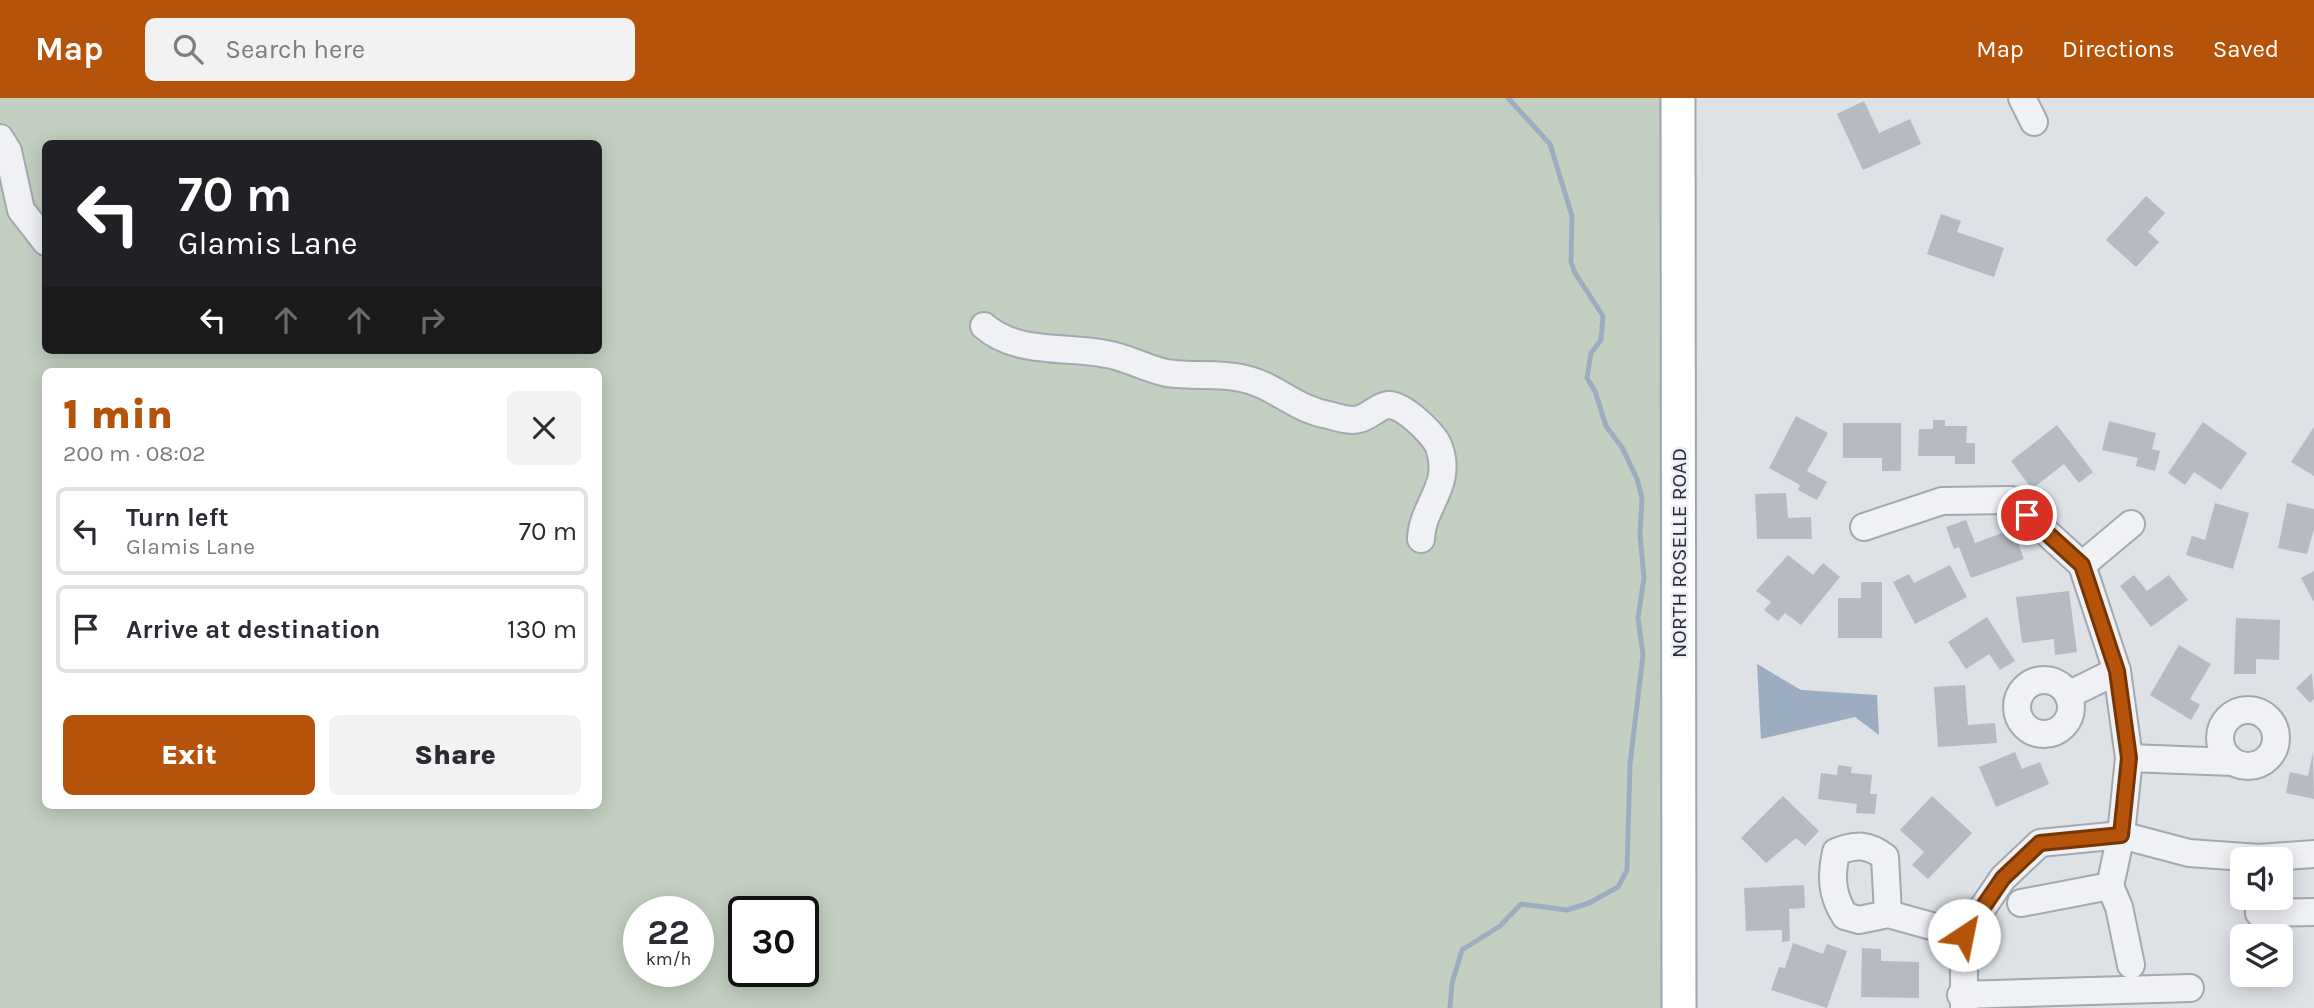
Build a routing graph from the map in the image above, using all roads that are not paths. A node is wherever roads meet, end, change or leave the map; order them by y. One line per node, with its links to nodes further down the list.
1 (1678, 98): 28 (main road, NORTH ROSELLE ROAD)
2 (2022, 98): 3 (street)
3 (2034, 122)
4 (0, 138): 5 (street)
5 (42, 237)
6 (984, 327): 9 (street)
7 (2131, 524): 10 (street)
8 (1864, 527): 10 (street)
9 (1421, 539)
10 (2082, 565): 11 (street)
11 (2117, 671): 12 (street); 13 (street)
12 (2068, 695)
13 (2129, 758): 14 (street); 15 (street)
14 (2233, 762)
15 (2121, 835): 18 (street); 19 (street); 24 (street)
16 (2314, 854): 17 (street)
17 (2293, 856)
18 (2230, 857)
19 (2110, 886): 20 (street); 25 (street)
20 (2021, 903)
21 (2259, 910): 22 (street)
22 (2314, 912)
23 (1888, 914): 24 (street)
24 (1964, 935): 27 (street)
25 (2131, 965)
26 (2190, 988): 27 (street)
27 (1962, 1002)
28 (1679, 1008)

